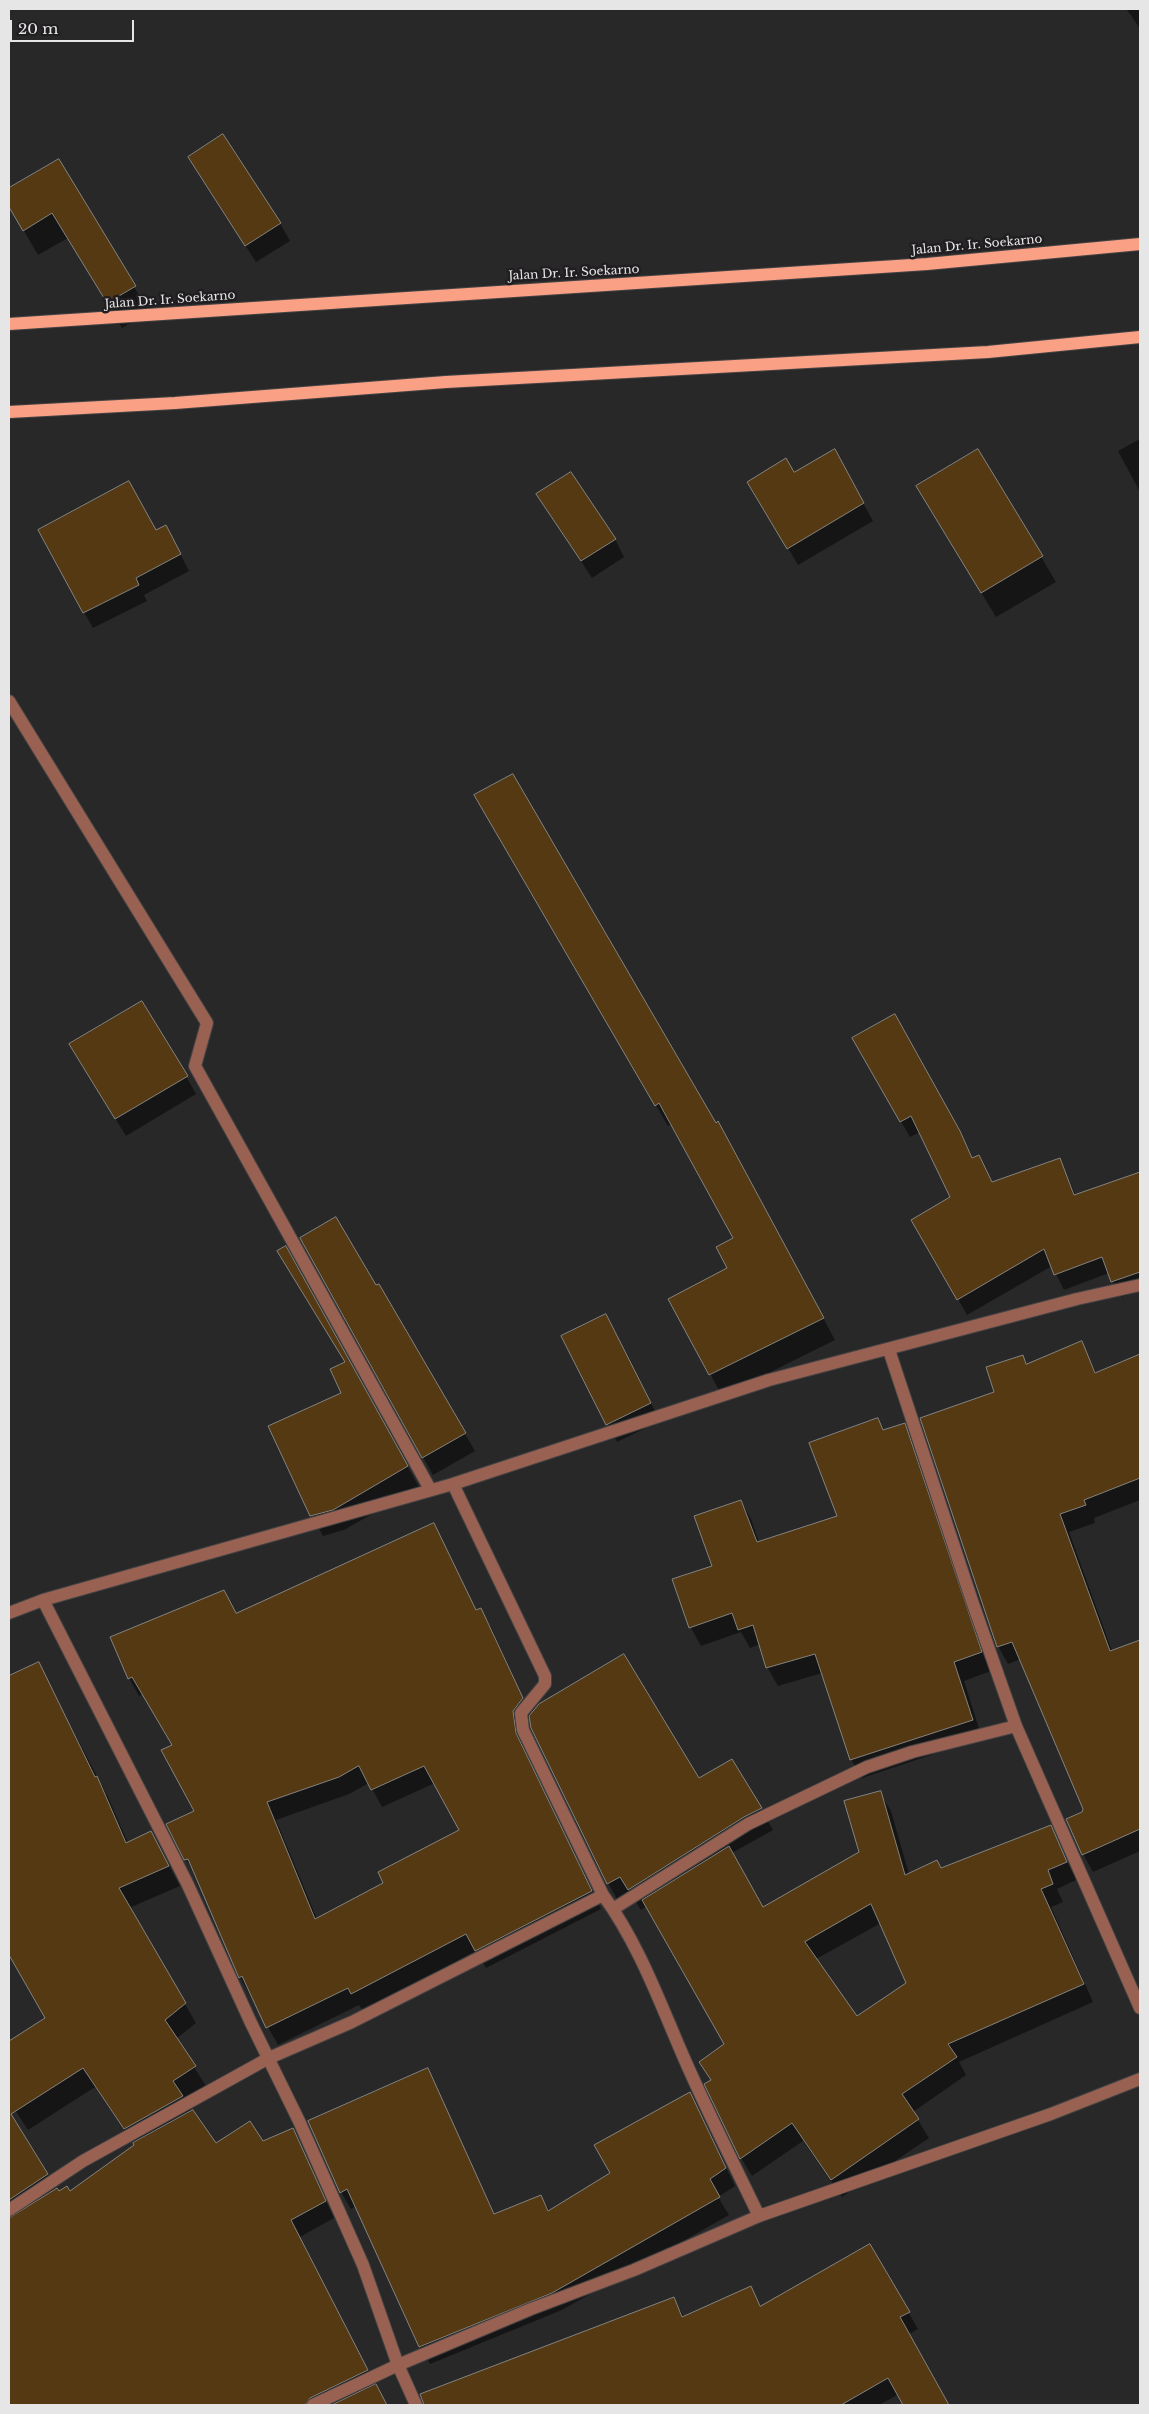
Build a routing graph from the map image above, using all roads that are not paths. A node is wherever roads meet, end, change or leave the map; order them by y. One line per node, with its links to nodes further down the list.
1 (1140, 244): 2 (main road, Jalan Dr. Ir. Soekarno)
2 (9, 324)
3 (1140, 337): 4 (main road)
4 (9, 412)
5 (9, 701): 9 (street)
6 (1140, 1285): 7 (street)
7 (889, 1350): 8 (street); 12 (street)
8 (453, 1484): 9 (street); 13 (street)
9 (430, 1489): 10 (street)
10 (43, 1600): 11 (street); 16 (street)
11 (9, 1612)
12 (1016, 1726): 14 (street); 15 (street)
13 (603, 1895): 14 (street); 16 (street)
14 (613, 1909): 19 (street)
15 (1140, 2008)
16 (269, 2058): 18 (street); 20 (street)
17 (1140, 2078): 19 (street)
18 (9, 2210)
19 (759, 2216): 20 (street)
20 (398, 2365): 21 (street); 22 (street)
21 (313, 2405)
22 (416, 2405)

